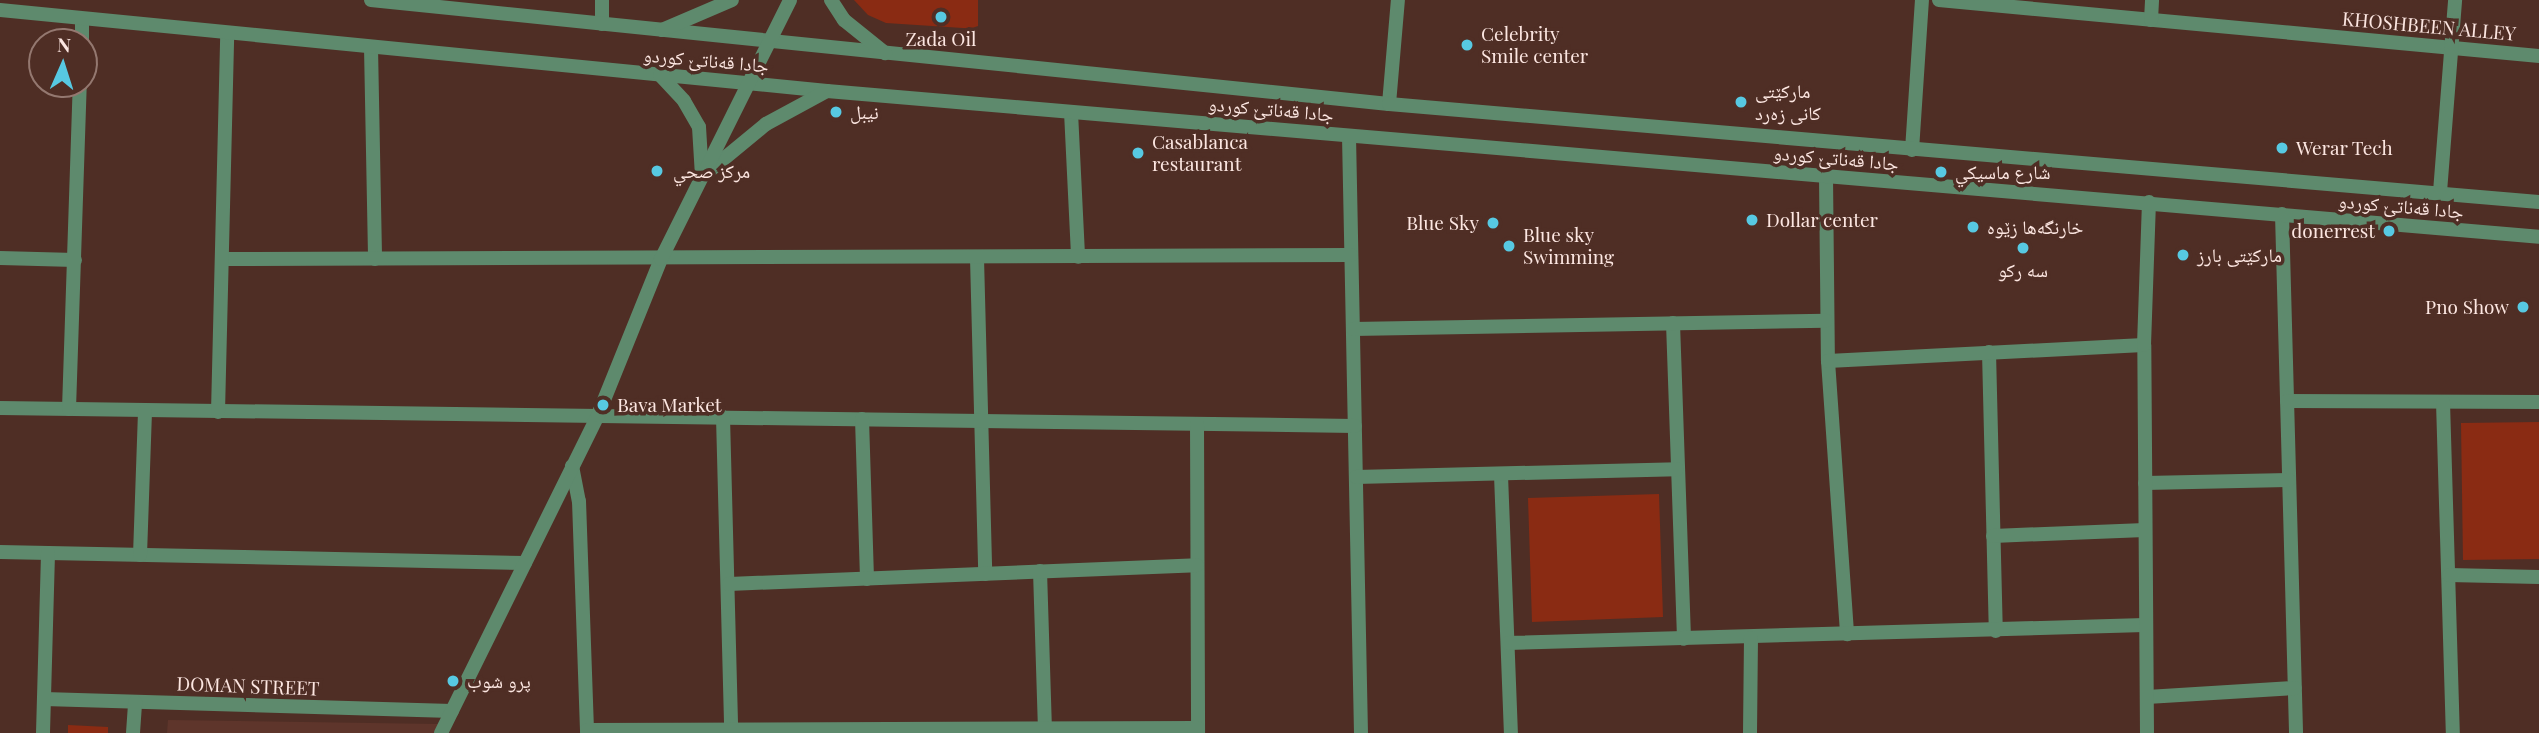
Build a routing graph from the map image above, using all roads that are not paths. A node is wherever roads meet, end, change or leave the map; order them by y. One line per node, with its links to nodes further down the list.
1 (371, 0): 12 (street, جادا قەناتێ کوردو)
2 (602, 0): 16 (street)
3 (732, 0): 18 (street)
4 (790, 0): 20 (street)
5 (831, 0): 23 (street)
6 (1398, 0): 29 (street)
7 (1922, 0): 32 (street)
8 (1939, 0): 11 (street, KHOSHBEEN ALLEY)
9 (2152, 0): 15 (street)
10 (2455, 0): 22 (street)
11 (2000, 2): 15 (street, KHOSHBEEN ALLEY)
12 (447, 5): 16 (street, جادا قەناتێ کوردو)
13 (0, 10): 14 (street, جادا قەناتێ کوردو)
14 (82, 19): 17 (street); 19 (street, جادا قەناتێ کوردو)
15 (2151, 20): 22 (street, KHOSHBEEN ALLEY)
16 (601, 24): 18 (street, جادا قەناتێ کوردو)
17 (82, 28)
18 (661, 31): 20 (street, جادا قەناتێ کوردو)
19 (227, 33): 21 (street, جادا قەناتێ کوردو); 44 (street)
20 (771, 40): 23 (street, جادا قەناتێ کوردو); 26 (street)
21 (371, 47): 25 (street, جادا قەناتێ کوردو); 45 (street)
22 (2452, 48): 24 (street, KHOSHBEEN ALLEY); 35 (street)
23 (886, 54): 29 (street, جادا قەناتێ کوردو)
24 (2539, 56)
25 (660, 75): 26 (street, جادا قەناتێ کوردو); 33 (street)
26 (752, 83): 27 (street, جادا قەناتێ کوردو); 33 (street)
27 (827, 91): 30 (street, جادا قەناتێ کوردو); 33 (street)
28 (80, 98): 47 (street)
29 (1389, 104): 32 (street, جادا قەناتێ کوردو)
30 (1072, 112): 31 (street, جادا قەناتێ کوردو); 41 (street)
31 (1349, 136): 34 (street, جادا قەناتێ کوردو); 40 (street)
32 (1912, 150): 35 (street, جادا قەناتێ کوردو)
33 (702, 176): 46 (street)
34 (1826, 177): 36 (street, جادا قەناتێ کوردو); 48 (street)
35 (2440, 192): 37 (street, جادا قەناتێ کوردو)
36 (2149, 202): 38 (street, جادا قەناتێ کوردو); 51 (street)
37 (2539, 202)
38 (2282, 214): 39 (street, جادا قەناتێ کوردو); 54 (street)
39 (2539, 237)
40 (1351, 255): 41 (street); 50 (street)
41 (1078, 257): 43 (street)
42 (0, 258): 47 (street)
43 (976, 258): 46 (street); 64 (street)
44 (222, 259): 45 (street); 60 (street)
45 (375, 259): 46 (street)
46 (662, 259): 61 (street)
47 (75, 260): 58 (street)
48 (1826, 321): 49 (street); 53 (street)
49 (1673, 323): 50 (street); 68 (street)
50 (1353, 329): 66 (street)
51 (2144, 345): 52 (street); 72 (street)
52 (1989, 352): 53 (street); 74 (street)
53 (1828, 360): 88 (street)
54 (2287, 401): 55 (street); 71 (street)
55 (2443, 402): 56 (street); 82 (street)
56 (2539, 402)
57 (0, 408): 58 (street)
58 (69, 409): 59 (street)
59 (145, 411): 60 (street); 77 (street)
60 (218, 412): 61 (street)
61 (598, 415): 62 (street); 67 (street)
62 (723, 416): 63 (street); 85 (street)
63 (862, 419): 64 (street); 84 (street)
64 (983, 421): 65 (street); 81 (street)
65 (1197, 424): 66 (street); 79 (street)
66 (1354, 426): 70 (street)
67 (572, 466): 78 (street); 101 (street)
68 (1677, 469): 69 (street); 90 (street)
69 (1501, 475): 70 (street); 91 (street)
70 (1356, 477): 105 (street)
71 (2289, 480): 72 (street); 92 (street)
72 (2145, 483): 73 (street)
73 (2145, 530): 74 (street); 86 (street)
74 (1993, 536): 87 (street)
75 (0, 552): 76 (street)
76 (48, 553): 77 (street); 94 (street)
77 (140, 555): 78 (street)
78 (524, 563): 96 (street)
79 (1197, 565): 80 (street); 100 (street)
80 (1040, 571): 81 (street); 97 (street)
81 (985, 574): 84 (street)
82 (2449, 575): 83 (street); 110 (street)
83 (2539, 577)
84 (867, 579): 85 (street)
85 (729, 584): 98 (street)
86 (2145, 625): 87 (street); 93 (street)
87 (1996, 631): 88 (street)
88 (1847, 634): 89 (street)
89 (1751, 638): 90 (street); 107 (street)
90 (1684, 639): 91 (street)
91 (1508, 643): 106 (street)
92 (2295, 688): 93 (street); 109 (street)
93 (2147, 697): 108 (street)
94 (44, 699): 95 (street, DOMAN STREET); 102 (street)
95 (135, 702): 96 (street, DOMAN STREET); 103 (street)
96 (452, 710): 104 (street)
97 (1045, 727): 99 (street); 100 (street)
98 (731, 730): 99 (street); 101 (street)
99 (916, 730)
100 (1198, 730)
101 (587, 732)
102 (43, 733)
103 (133, 733)
104 (441, 733)
105 (1361, 733)
106 (1511, 733)
107 (1750, 733)
108 (2147, 733)
109 (2296, 733)
110 (2453, 733)

